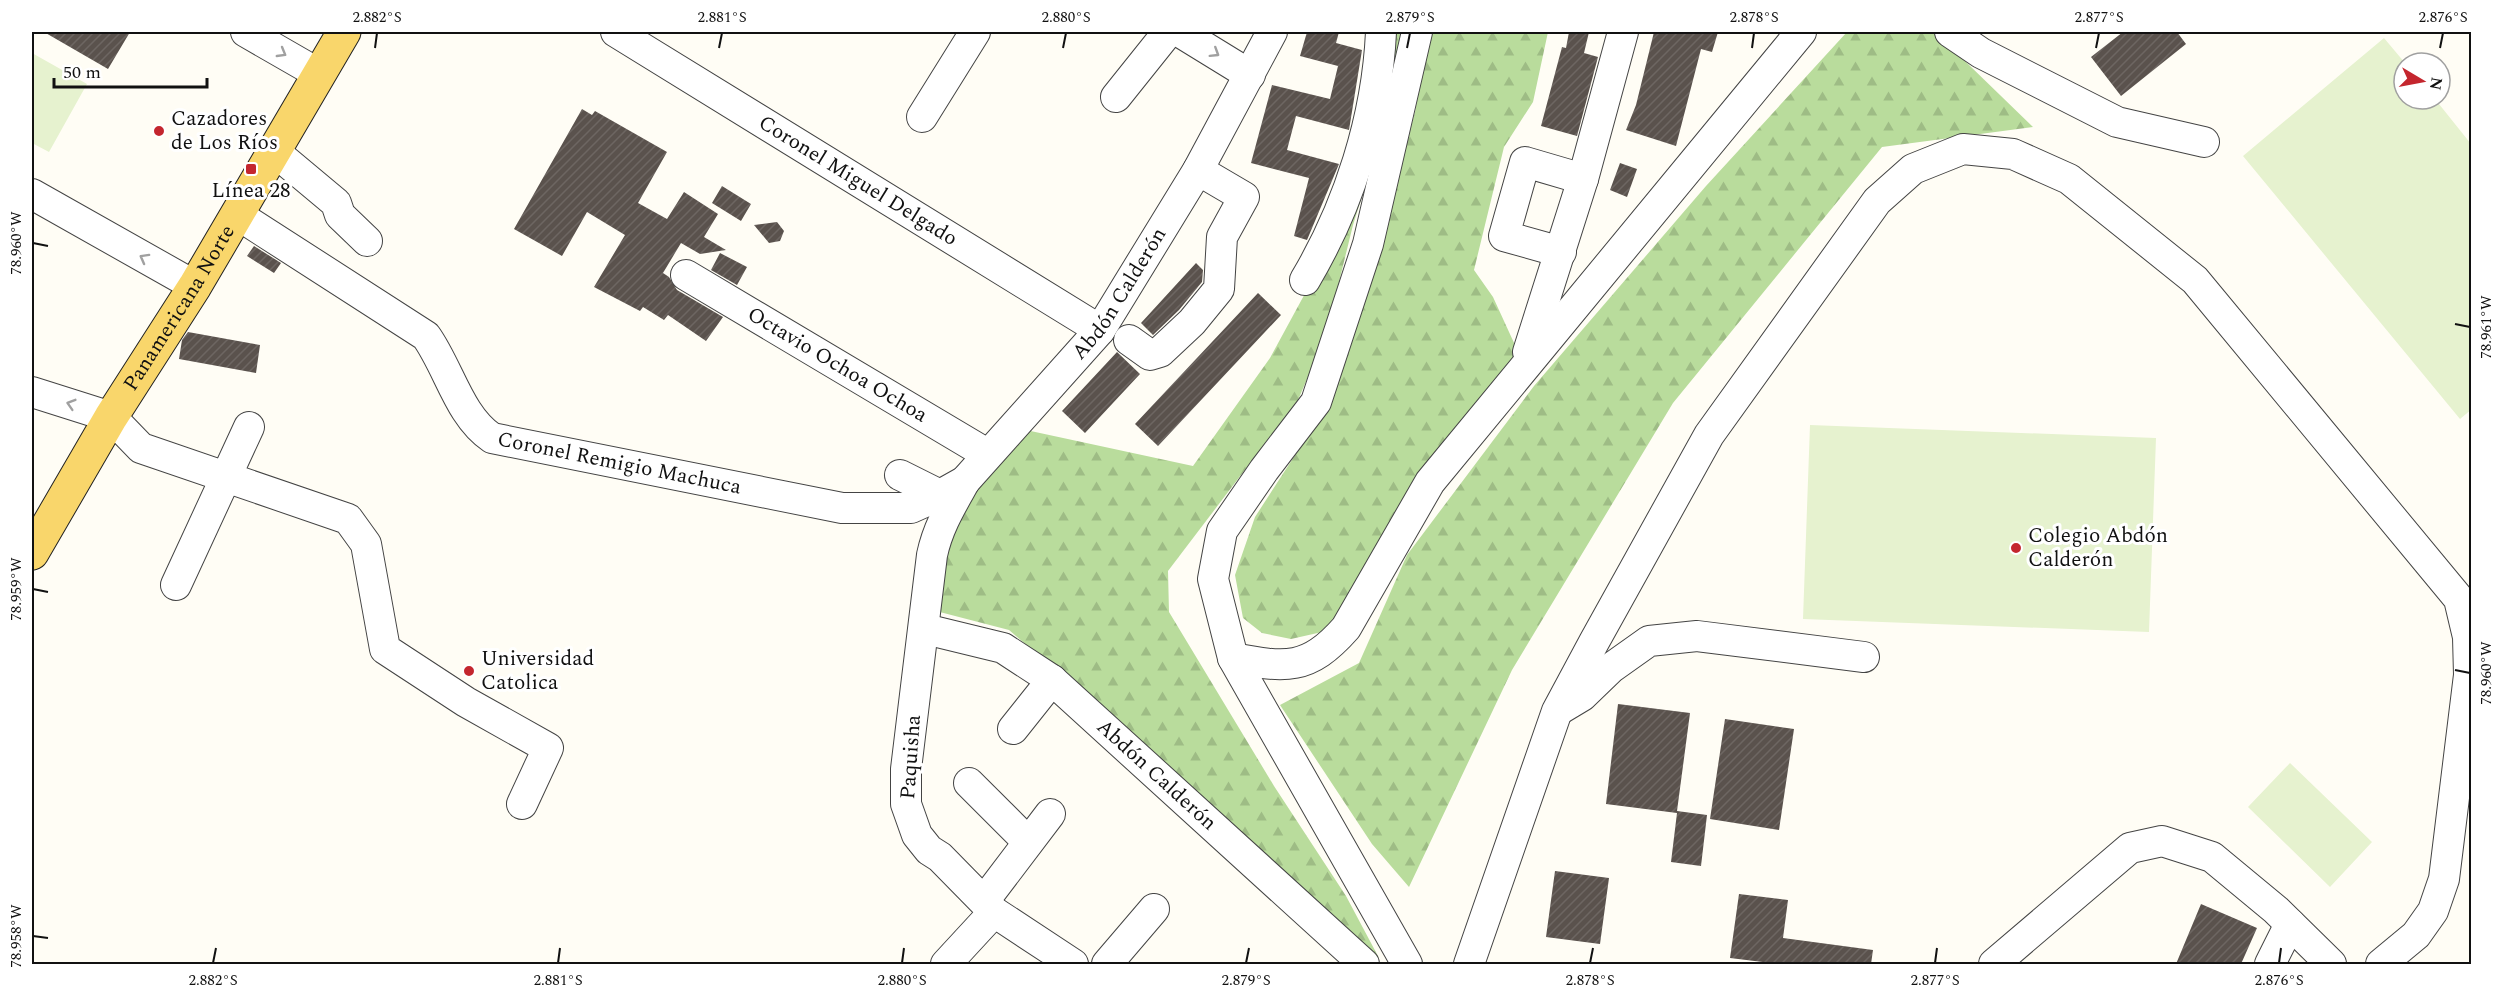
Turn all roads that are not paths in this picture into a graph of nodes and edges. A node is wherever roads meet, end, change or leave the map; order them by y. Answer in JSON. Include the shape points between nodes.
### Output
{"nodes":[{"id":1,"x":246,"y":32,"type":"edge"},
{"id":2,"x":344,"y":32,"type":"edge"},
{"id":3,"x":616,"y":32,"type":"edge"},
{"id":4,"x":975,"y":32,"type":"edge"},
{"id":5,"x":1168,"y":32,"type":"edge"},
{"id":6,"x":1179,"y":32,"type":"edge"},
{"id":7,"x":1272,"y":32,"type":"edge"},
{"id":8,"x":1381,"y":32,"type":"edge"},
{"id":9,"x":1417,"y":32,"type":"edge"},
{"id":10,"x":1623,"y":32,"type":"edge"},
{"id":11,"x":1801,"y":32,"type":"edge"},
{"id":12,"x":1950,"y":32,"type":"edge"},
{"id":13,"x":319,"y":74,"type":"junction"},
{"id":14,"x":1250,"y":75,"type":"junction"},
{"id":15,"x":1116,"y":97,"type":"dead end"},
{"id":16,"x":922,"y":117,"type":"dead end"},
{"id":17,"x":2204,"y":142,"type":"dead end"},
{"id":18,"x":274,"y":152,"type":"junction"},
{"id":19,"x":1198,"y":170,"type":"junction"},
{"id":20,"x":1583,"y":179,"type":"junction"},
{"id":21,"x":32,"y":194,"type":"edge"},
{"id":22,"x":238,"y":215,"type":"junction"},
{"id":23,"x":367,"y":241,"type":"dead end"},
{"id":24,"x":1561,"y":252,"type":"junction"},
{"id":25,"x":686,"y":276,"type":"dead end"},
{"id":26,"x":1305,"y":280,"type":"dead end"},
{"id":27,"x":195,"y":286,"type":"junction"},
{"id":28,"x":1100,"y":330,"type":"junction"},
{"id":29,"x":1129,"y":340,"type":"dead end"},
{"id":30,"x":1521,"y":372,"type":"junction"},
{"id":31,"x":32,"y":392,"type":"edge"},
{"id":32,"x":111,"y":417,"type":"junction"},
{"id":33,"x":249,"y":427,"type":"dead end"},
{"id":34,"x":987,"y":454,"type":"junction"},
{"id":35,"x":900,"y":475,"type":"dead end"},
{"id":36,"x":225,"y":478,"type":"junction"},
{"id":37,"x":952,"y":488,"type":"junction"},
{"id":38,"x":911,"y":508,"type":"joint"},
{"id":39,"x":32,"y":553,"type":"edge"},
{"id":40,"x":176,"y":585,"type":"dead end"},
{"id":41,"x":925,"y":629,"type":"junction"},
{"id":42,"x":1864,"y":657,"type":"dead end"},
{"id":43,"x":1233,"y":658,"type":"junction"},
{"id":44,"x":1052,"y":680,"type":"junction"},
{"id":45,"x":1557,"y":711,"type":"junction"},
{"id":46,"x":1013,"y":729,"type":"dead end"},
{"id":47,"x":969,"y":783,"type":"dead end"},
{"id":48,"x":522,"y":804,"type":"dead end"},
{"id":49,"x":1050,"y":814,"type":"dead end"},
{"id":50,"x":1028,"y":842,"type":"junction"},
{"id":51,"x":989,"y":906,"type":"junction"},
{"id":52,"x":1154,"y":909,"type":"dead end"},
{"id":53,"x":2290,"y":924,"type":"junction"},
{"id":54,"x":946,"y":964,"type":"edge"},
{"id":55,"x":1073,"y":964,"type":"edge"},
{"id":56,"x":1107,"y":964,"type":"edge"},
{"id":57,"x":1364,"y":964,"type":"edge"},
{"id":58,"x":1407,"y":964,"type":"edge"},
{"id":59,"x":1469,"y":964,"type":"edge"},
{"id":60,"x":1994,"y":964,"type":"edge"},
{"id":61,"x":2270,"y":964,"type":"edge"},
{"id":62,"x":2331,"y":964,"type":"edge"},
{"id":63,"x":2381,"y":964,"type":"edge"}],
"edges":[{"from":1,"to":13,"type":"street","one_way":true},
{"from":2,"to":13,"type":"main road","name":"Panamericana Norte"},
{"from":3,"to":28,"type":"street","name":"Coronel Miguel Delgado"},
{"from":4,"to":16,"type":"street"},
{"from":5,"to":15,"type":"street"},
{"from":6,"to":14,"type":"street","one_way":true},
{"from":7,"to":14,"type":"street","name":"Abdón Calderón"},
{"from":8,"to":26,"type":"street","via":[[1375,87],[1352,177],[1326,244]]},
{"from":9,"to":43,"type":"street","via":[[1368,244],[1316,402],[1222,531],[1213,579]]},
{"from":10,"to":20,"type":"street"},
{"from":11,"to":30,"type":"street"},
{"from":12,"to":17,"type":"street","via":[[1981,53],[2117,122]]},
{"from":13,"to":18,"type":"main road","name":"Panamericana Norte"},
{"from":14,"to":19,"type":"street","name":"Abdón Calderón"},
{"from":18,"to":22,"type":"main road","name":"Panamericana Norte"},
{"from":18,"to":23,"type":"street","via":[[336,203],[340,216]]},
{"from":19,"to":28,"type":"street","name":"Abdón Calderón"},
{"from":19,"to":29,"type":"street","via":[[1244,197],[1222,237],[1219,289],[1160,352],[1150,355]]},
{"from":20,"to":24,"type":"street"},
{"from":20,"to":24,"type":"street","via":[[1525,162],[1504,236]]},
{"from":27,"to":21,"type":"street","one_way":true},
{"from":22,"to":27,"type":"main road","name":"Panamericana Norte"},
{"from":22,"to":38,"type":"street","name":"Coronel Remigio Machuca","via":[[426,336],[472,421],[492,438],[842,508]]},
{"from":24,"to":30,"type":"street"},
{"from":25,"to":34,"type":"street","name":"Octavio Ochoa Ochoa"},
{"from":27,"to":32,"type":"main road","name":"Panamericana Norte"},
{"from":28,"to":34,"type":"street","name":"Abdón Calderón"},
{"from":30,"to":43,"type":"street","via":[[1430,482],[1346,628],[1329,647],[1297,663],[1270,665]]},
{"from":32,"to":31,"type":"street","one_way":true},
{"from":32,"to":36,"type":"street","via":[[141,448]]},
{"from":32,"to":39,"type":"main road","name":"Panamericana Norte"},
{"from":33,"to":36,"type":"street"},
{"from":34,"to":37,"type":"street","name":"Abdón Calderón"},
{"from":35,"to":37,"type":"street"},
{"from":36,"to":40,"type":"street"},
{"from":36,"to":48,"type":"street","via":[[348,519],[366,544],[385,649],[466,702],[548,748]]},
{"from":37,"to":38,"type":"street","name":"Abdón Calderón"},
{"from":37,"to":41,"type":"street","name":"Paquisha","via":[[936,536]]},
{"from":41,"to":44,"type":"street","name":"Abdón Calderón","via":[[1003,648]]},
{"from":41,"to":51,"type":"street","name":"Paquisha","via":[[906,769],[906,804],[916,835]]},
{"from":42,"to":45,"type":"street","via":[[1697,636],[1649,641],[1611,668],[1582,696]]},
{"from":43,"to":58,"type":"street"},
{"from":44,"to":46,"type":"street"},
{"from":44,"to":57,"type":"street","name":"Abdón Calderón"},
{"from":45,"to":59,"type":"street"},
{"from":45,"to":63,"type":"street","via":[[1709,435],[1878,201],[1913,169],[1963,149],[2013,154],[2069,179],[2195,280],[2459,599],[2468,637],[2469,675],[2444,879],[2433,911],[2416,935]]},
{"from":47,"to":50,"type":"street"},
{"from":49,"to":50,"type":"street"},
{"from":50,"to":51,"type":"street"},
{"from":51,"to":54,"type":"street"},
{"from":51,"to":55,"type":"street","name":"Paquisha"},
{"from":52,"to":56,"type":"street"},
{"from":53,"to":60,"type":"street","via":[[2212,857],[2162,841],[2130,848]]},
{"from":53,"to":61,"type":"street"},
{"from":53,"to":62,"type":"street"}]}
